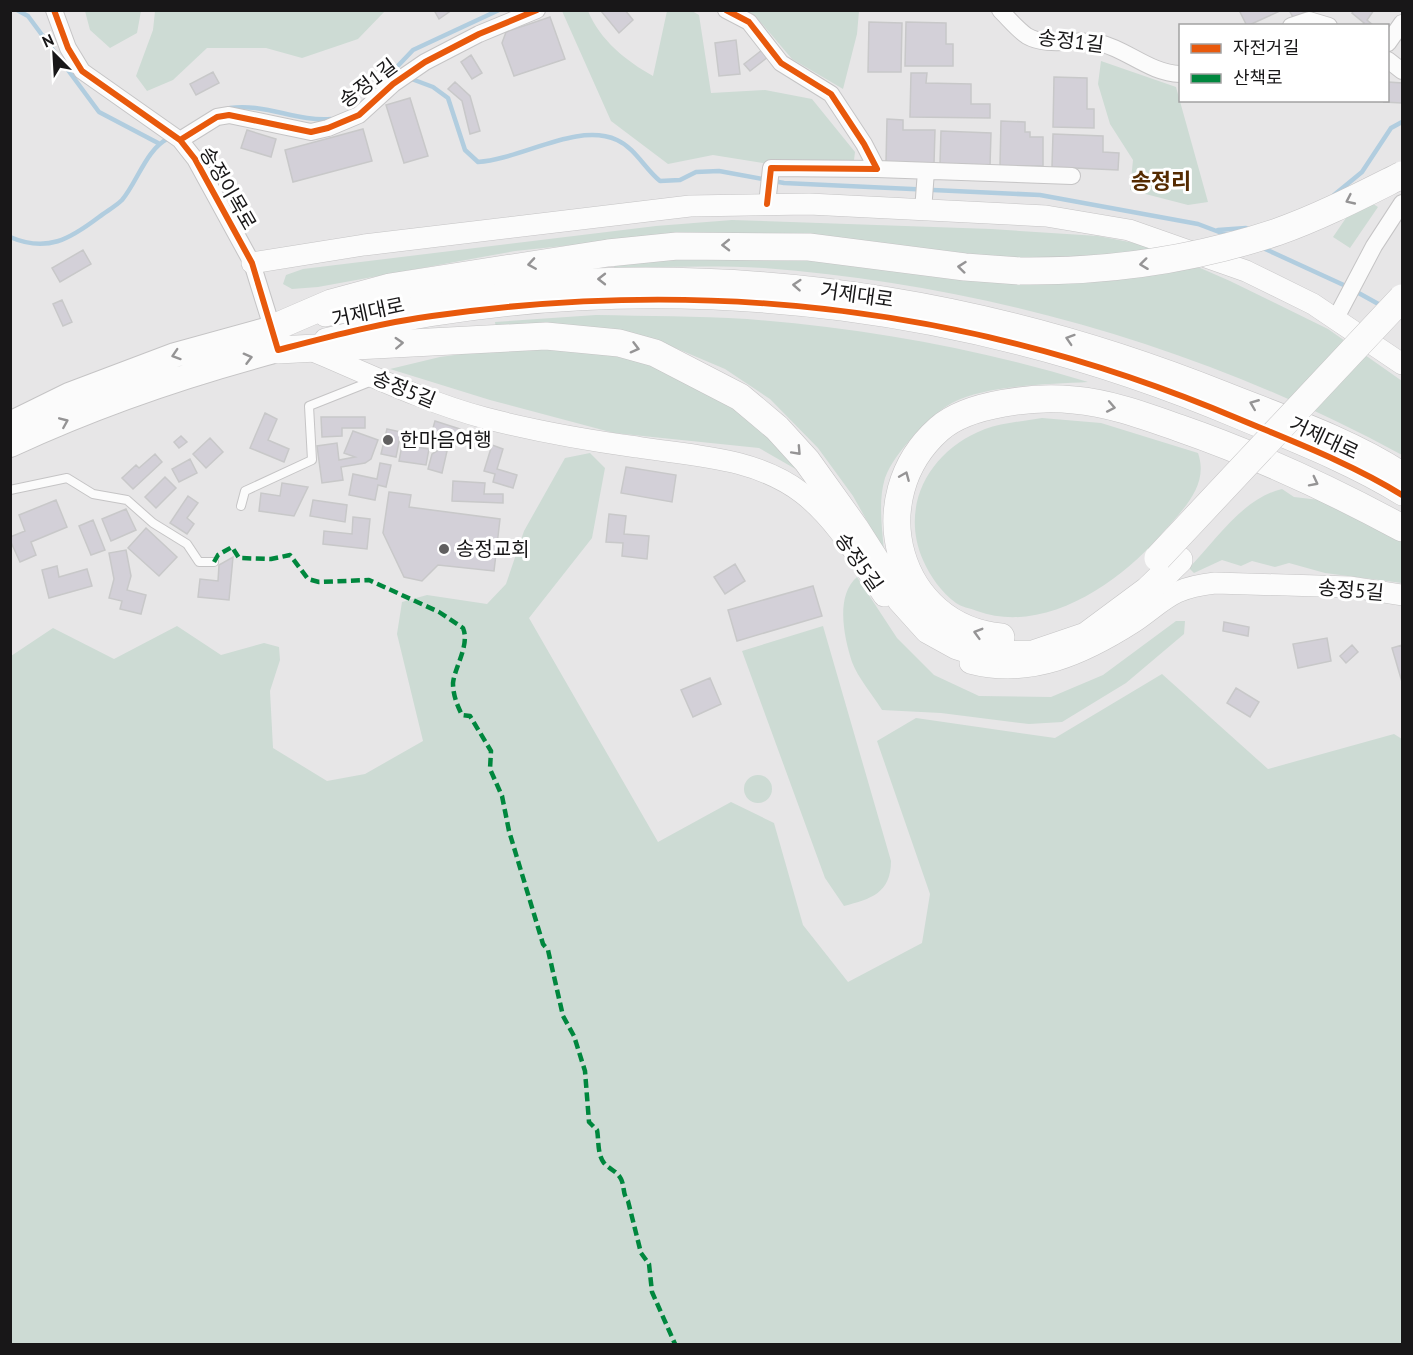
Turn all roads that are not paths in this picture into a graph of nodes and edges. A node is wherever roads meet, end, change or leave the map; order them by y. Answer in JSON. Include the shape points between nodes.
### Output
{"nodes":[{"id":1,"x":54,"y":10,"type":"edge"},
{"id":2,"x":537,"y":10,"type":"edge"},
{"id":3,"x":726,"y":10,"type":"edge"},
{"id":4,"x":1000,"y":10,"type":"edge"},
{"id":5,"x":1402,"y":23,"type":"edge"},
{"id":6,"x":1297,"y":24,"type":"edge"},
{"id":7,"x":1322,"y":24,"type":"edge"},
{"id":8,"x":1389,"y":42,"type":"edge"},
{"id":9,"x":1389,"y":61,"type":"edge"},
{"id":10,"x":1402,"y":71,"type":"edge"},
{"id":11,"x":1179,"y":74,"type":"edge"},
{"id":12,"x":180,"y":140,"type":"junction"},
{"id":13,"x":877,"y":169,"type":"junction"},
{"id":14,"x":926,"y":171,"type":"junction"},
{"id":15,"x":1402,"y":175,"type":"edge"},
{"id":16,"x":1071,"y":176,"type":"dead end"},
{"id":17,"x":1402,"y":203,"type":"edge"},
{"id":18,"x":767,"y":204,"type":"junction"},
{"id":19,"x":923,"y":210,"type":"junction"},
{"id":20,"x":252,"y":263,"type":"junction"},
{"id":21,"x":1402,"y":298,"type":"edge"},
{"id":22,"x":1339,"y":311,"type":"junction"},
{"id":23,"x":1402,"y":322,"type":"edge"},
{"id":24,"x":275,"y":339,"type":"junction"},
{"id":25,"x":307,"y":348,"type":"junction"},
{"id":26,"x":1402,"y":364,"type":"edge"},
{"id":27,"x":378,"y":378,"type":"junction"},
{"id":28,"x":12,"y":442,"type":"edge"},
{"id":29,"x":1402,"y":472,"type":"edge"},
{"id":30,"x":10,"y":490,"type":"edge"},
{"id":31,"x":1402,"y":495,"type":"edge"},
{"id":32,"x":241,"y":506,"type":"dead end"},
{"id":33,"x":1402,"y":528,"type":"edge"},
{"id":34,"x":1168,"y":559,"type":"junction"},
{"id":35,"x":214,"y":562,"type":"dead end"},
{"id":36,"x":1402,"y":595,"type":"edge"}],
"edges":[{"from":1,"to":12,"type":"street","name":"송정이목로","via":[[68,48],[82,71]]},
{"from":2,"to":12,"type":"street","name":"송정1길","via":[[479,34],[412,71],[358,115],[328,128],[311,132],[229,115],[217,117]]},
{"from":3,"to":13,"type":"street","via":[[749,22],[781,63],[831,94]]},
{"from":4,"to":11,"type":"street","name":"송정1길","via":[[1028,36],[1045,42],[1097,42],[1140,63]]},
{"from":5,"to":8,"type":"street"},
{"from":6,"to":7,"type":"street","via":[[1309,20]]},
{"from":9,"to":10,"type":"street"},
{"from":12,"to":20,"type":"street","name":"송정이목로","via":[[208,180]]},
{"from":13,"to":14,"type":"street"},
{"from":13,"to":18,"type":"street","via":[[771,168]]},
{"from":14,"to":16,"type":"street"},
{"from":14,"to":19,"type":"street"},
{"from":15,"to":24,"type":"highway","one_way":true,"bridge":true,"via":[[1279,231],[1154,263],[1020,270],[809,247],[677,246],[390,287],[331,303]]},
{"from":17,"to":22,"type":"street"},
{"from":18,"to":19,"type":"street"},
{"from":18,"to":20,"type":"street","via":[[642,210]]},
{"from":19,"to":22,"type":"street","via":[[1046,216],[1129,230],[1246,271]]},
{"from":20,"to":24,"type":"street","name":"송정이목로"},
{"from":21,"to":34,"type":"highway","bridge":true},
{"from":22,"to":26,"type":"street"},
{"from":23,"to":34,"type":"highway"},
{"from":24,"to":25,"type":"highway"},
{"from":24,"to":28,"type":"main road","name":"거제대로","via":[[175,355],[69,395]]},
{"from":29,"to":24,"type":"street","name":"거제대로","one_way":true,"via":[[1325,433],[1183,376],[1051,333],[887,296],[736,280],[590,279],[424,297]]},
{"from":24,"to":31,"type":"street","name":"거제대로","via":[[429,316],[591,300],[804,304],[948,327],[1047,350],[1107,369],[1179,393],[1323,454]]},
{"from":25,"to":27,"type":"street","name":"송정5길"},
{"from":25,"to":34,"type":"highway","one_way":true,"via":[[546,336],[619,344],[655,353],[740,397],[777,428],[807,461],[901,600],[928,630],[957,646],[985,654],[1034,654],[1086,636],[1148,591]]},
{"from":27,"to":32,"type":"lane","via":[[309,406],[312,460],[245,491]]},
{"from":27,"to":36,"type":"street","name":"송정5길","via":[[446,407],[485,418],[578,438],[720,459],[772,476],[802,493],[822,512],[905,625],[930,645],[960,661],[989,668],[1023,668],[1055,662],[1086,650],[1178,590],[1194,585],[1351,587]]},
{"from":30,"to":35,"type":"lane","via":[[67,478],[93,494],[127,500],[153,523],[187,544],[200,562]]},
{"from":34,"to":33,"type":"highway","one_way":true,"via":[[1087,616],[1048,633],[990,636],[944,617],[913,581],[896,538],[899,492],[921,448],[954,420],[1035,399],[1074,400],[1126,410],[1299,474]]}]}
